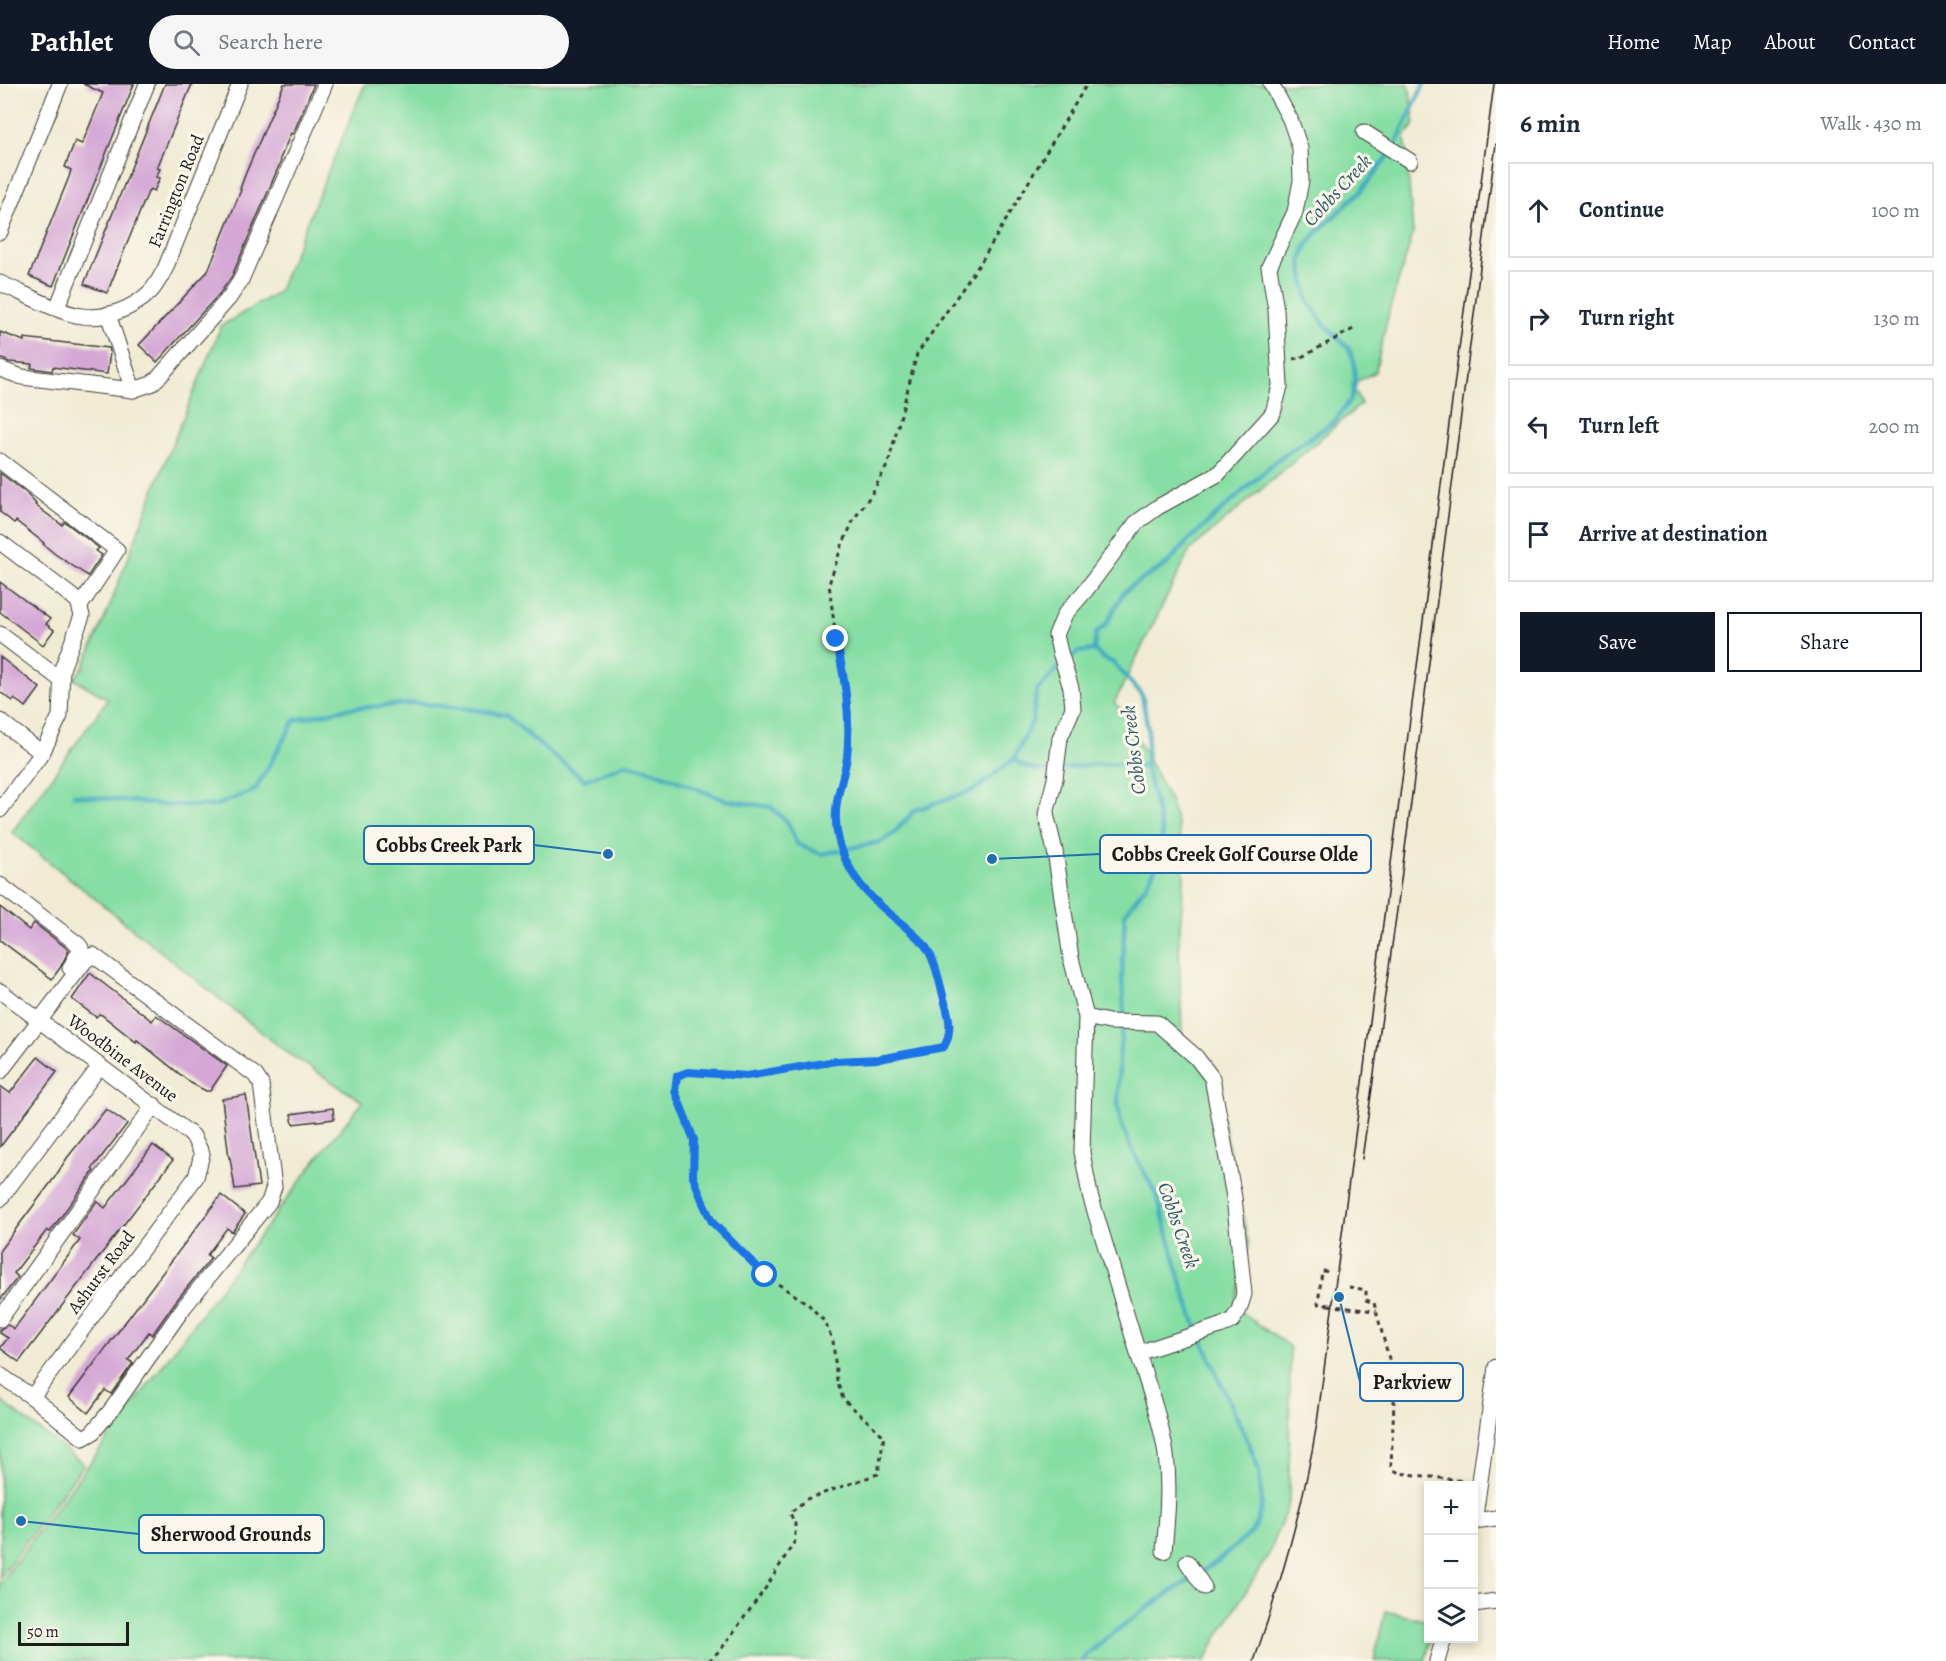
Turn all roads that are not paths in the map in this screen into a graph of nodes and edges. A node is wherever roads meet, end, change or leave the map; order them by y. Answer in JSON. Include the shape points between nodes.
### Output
{"nodes":[{"id":1,"x":60,"y":84,"type":"edge"},
{"id":2,"x":147,"y":84,"type":"edge"},
{"id":3,"x":240,"y":84,"type":"edge"},
{"id":4,"x":324,"y":84,"type":"edge"},
{"id":5,"x":1271,"y":84,"type":"edge"},
{"id":6,"x":1364,"y":132,"type":"dead end"},
{"id":7,"x":1410,"y":161,"type":"dead end"},
{"id":8,"x":0,"y":232,"type":"edge"},
{"id":9,"x":0,"y":283,"type":"edge"},
{"id":10,"x":57,"y":308,"type":"junction"},
{"id":11,"x":108,"y":314,"type":"junction"},
{"id":12,"x":0,"y":369,"type":"edge"},
{"id":13,"x":133,"y":390,"type":"junction"},
{"id":14,"x":0,"y":461,"type":"edge"},
{"id":15,"x":0,"y":542,"type":"edge"},
{"id":16,"x":80,"y":606,"type":"junction"},
{"id":17,"x":0,"y":634,"type":"edge"},
{"id":18,"x":61,"y":680,"type":"junction"},
{"id":19,"x":0,"y":721,"type":"edge"},
{"id":20,"x":42,"y":753,"type":"junction"},
{"id":21,"x":0,"y":810,"type":"edge"},
{"id":22,"x":0,"y":885,"type":"edge"},
{"id":23,"x":0,"y":991,"type":"edge"},
{"id":24,"x":1086,"y":1017,"type":"junction"},
{"id":25,"x":37,"y":1018,"type":"junction"},
{"id":26,"x":100,"y":1066,"type":"junction"},
{"id":27,"x":0,"y":1071,"type":"edge"},
{"id":28,"x":154,"y":1105,"type":"junction"},
{"id":29,"x":198,"y":1169,"type":"joint"},
{"id":30,"x":0,"y":1199,"type":"edge"},
{"id":31,"x":0,"y":1319,"type":"edge"},
{"id":32,"x":1138,"y":1353,"type":"junction"},
{"id":33,"x":1496,"y":1367,"type":"edge"},
{"id":34,"x":0,"y":1375,"type":"edge"},
{"id":35,"x":32,"y":1397,"type":"junction"},
{"id":36,"x":1491,"y":1434,"type":"edge"},
{"id":37,"x":1478,"y":1496,"type":"edge"},
{"id":38,"x":1496,"y":1518,"type":"edge"},
{"id":39,"x":1478,"y":1521,"type":"edge"},
{"id":40,"x":1164,"y":1551,"type":"dead end"},
{"id":41,"x":1187,"y":1562,"type":"dead end"},
{"id":42,"x":1204,"y":1587,"type":"dead end"},
{"id":43,"x":1496,"y":1601,"type":"edge"},
{"id":44,"x":1478,"y":1603,"type":"edge"},
{"id":45,"x":1442,"y":1643,"type":"edge"},
{"id":46,"x":1437,"y":1661,"type":"edge"}],
"edges":[{"from":1,"to":8,"type":"street"},
{"from":2,"to":10,"type":"street"},
{"from":3,"to":11,"type":"street","name":"Farrington Road","via":[[152,291],[136,304]]},
{"from":4,"to":13,"type":"street","via":[[241,280],[160,376]]},
{"from":5,"to":24,"type":"street","via":[[1300,148],[1301,181],[1295,212],[1269,267],[1276,310],[1280,386],[1273,413],[1218,474],[1136,523],[1065,614],[1056,635],[1073,708],[1060,738],[1046,814],[1071,958]]},
{"from":6,"to":7,"type":"street"},
{"from":9,"to":10,"type":"street"},
{"from":10,"to":11,"type":"street","via":[[83,317]]},
{"from":11,"to":13,"type":"street"},
{"from":12,"to":13,"type":"street","via":[[22,377]]},
{"from":14,"to":16,"type":"street","via":[[117,550]]},
{"from":15,"to":16,"type":"street"},
{"from":16,"to":18,"type":"street","via":[[82,616]]},
{"from":17,"to":18,"type":"street"},
{"from":18,"to":20,"type":"street","via":[[60,716]]},
{"from":19,"to":20,"type":"street"},
{"from":20,"to":21,"type":"street"},
{"from":22,"to":25,"type":"street","via":[[81,948]]},
{"from":23,"to":25,"type":"street","name":"Woodbine Avenue"},
{"from":24,"to":32,"type":"street","via":[[1082,1152],[1090,1195]]},
{"from":24,"to":32,"type":"street","via":[[1109,1022],[1157,1023],[1196,1057],[1212,1078],[1234,1197],[1244,1294],[1239,1310],[1232,1321]]},
{"from":25,"to":26,"type":"street","name":"Woodbine Avenue"},
{"from":25,"to":27,"type":"street"},
{"from":25,"to":35,"type":"street","via":[[93,955],[255,1075],[261,1084],[274,1187],[269,1202],[184,1307],[92,1433],[82,1438]]},
{"from":26,"to":28,"type":"street","name":"Woodbine Avenue"},
{"from":26,"to":30,"type":"street"},
{"from":28,"to":29,"type":"street","name":"Woodbine Avenue","via":[[193,1136],[202,1154]]},
{"from":28,"to":31,"type":"street"},
{"from":29,"to":35,"type":"street","name":"Ashurst Road","via":[[196,1177]]},
{"from":32,"to":40,"type":"street","via":[[1166,1454]]},
{"from":33,"to":36,"type":"street"},
{"from":34,"to":35,"type":"street"},
{"from":36,"to":37,"type":"street"},
{"from":38,"to":39,"type":"street"},
{"from":41,"to":42,"type":"street"},
{"from":43,"to":44,"type":"street"},
{"from":45,"to":46,"type":"street"}]}
